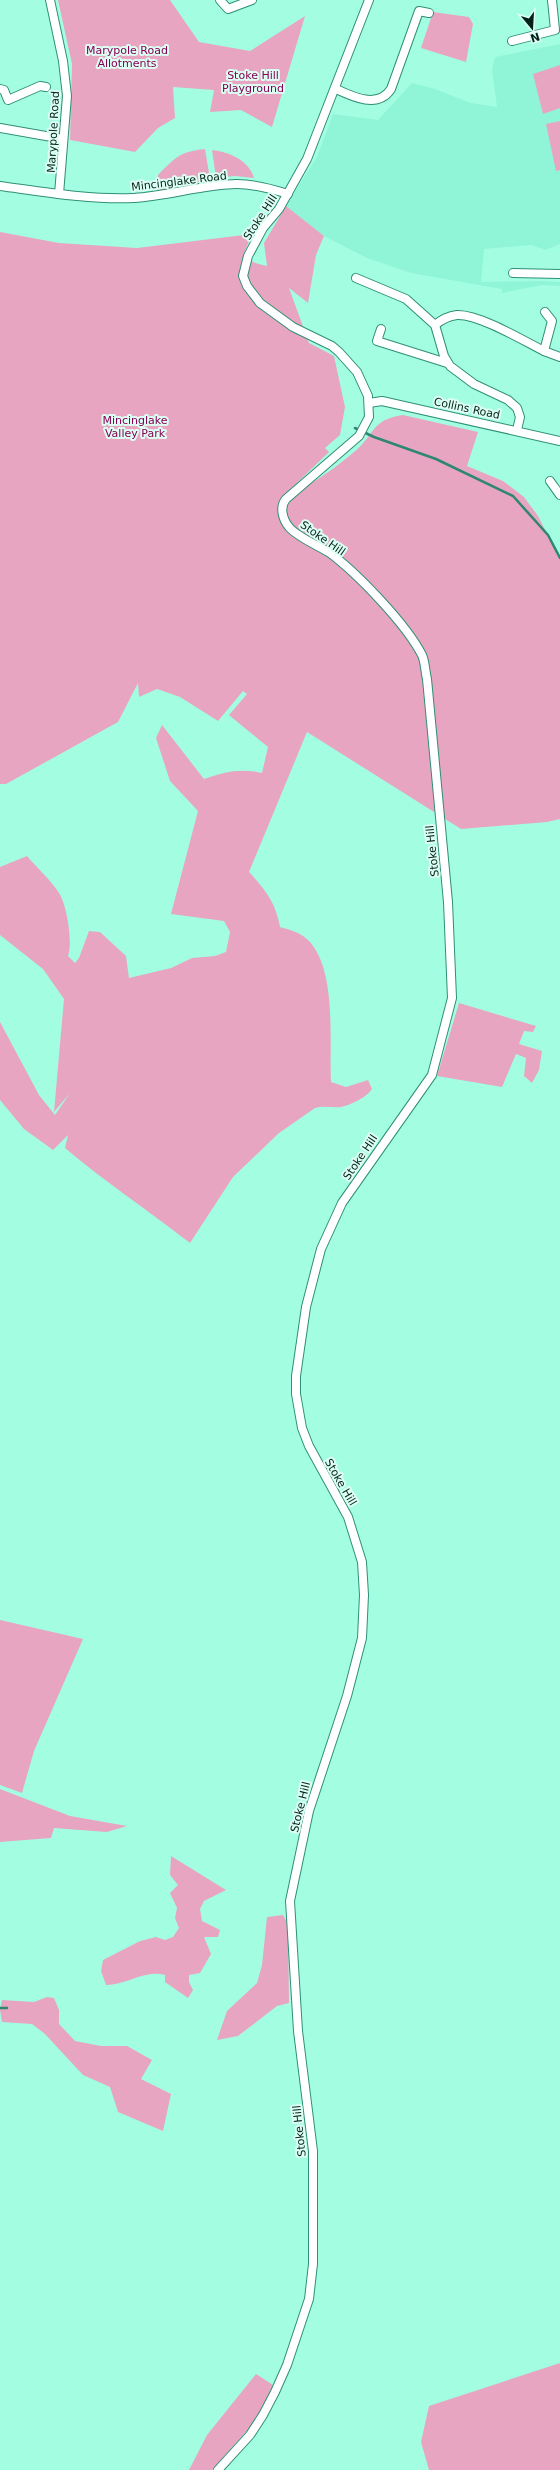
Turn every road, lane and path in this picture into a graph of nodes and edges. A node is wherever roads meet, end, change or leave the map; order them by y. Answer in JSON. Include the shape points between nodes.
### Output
{"nodes":[{"id":1,"x":50,"y":0,"type":"edge"},
{"id":2,"x":220,"y":0,"type":"edge"},
{"id":3,"x":369,"y":0,"type":"edge"},
{"id":4,"x":552,"y":0,"type":"edge"},
{"id":5,"x":249,"y":1,"type":"edge"},
{"id":6,"x":429,"y":13,"type":"dead end"},
{"id":7,"x":512,"y":41,"type":"dead end"},
{"id":8,"x":46,"y":87,"type":"dead end"},
{"id":9,"x":0,"y":89,"type":"edge"},
{"id":10,"x":336,"y":89,"type":"junction"},
{"id":11,"x":0,"y":128,"type":"edge"},
{"id":12,"x":63,"y":139,"type":"junction"},
{"id":13,"x":0,"y":186,"type":"edge"},
{"id":14,"x":59,"y":194,"type":"junction"},
{"id":15,"x":288,"y":194,"type":"junction"},
{"id":16,"x":513,"y":273,"type":"dead end"},
{"id":17,"x":560,"y":274,"type":"edge"},
{"id":18,"x":356,"y":278,"type":"dead end"},
{"id":19,"x":545,"y":312,"type":"dead end"},
{"id":20,"x":552,"y":321,"type":"junction"},
{"id":21,"x":560,"y":324,"type":"edge"},
{"id":22,"x":435,"y":325,"type":"junction"},
{"id":23,"x":381,"y":329,"type":"dead end"},
{"id":24,"x":544,"y":351,"type":"junction"},
{"id":25,"x":560,"y":357,"type":"edge"},
{"id":26,"x":447,"y":363,"type":"junction"},
{"id":27,"x":370,"y":403,"type":"junction"},
{"id":28,"x":517,"y":430,"type":"junction"},
{"id":29,"x":560,"y":441,"type":"edge"},
{"id":30,"x":550,"y":481,"type":"dead end"},
{"id":31,"x":560,"y":494,"type":"edge"},
{"id":32,"x":218,"y":2470,"type":"edge"}],
"edges":[{"from":1,"to":12,"type":"street","name":"Marypole Road","via":[[66,82]]},
{"from":2,"to":5,"type":"street","via":[[228,9]]},
{"from":3,"to":10,"type":"street","name":"Stoke Hill"},
{"from":4,"to":7,"type":"street","via":[[555,30]]},
{"from":6,"to":10,"type":"street","via":[[419,10],[391,89],[382,99],[371,101]]},
{"from":8,"to":9,"type":"street","name":"Marypole Road","via":[[40,86],[8,100],[4,90]]},
{"from":10,"to":15,"type":"street","name":"Stoke Hill","via":[[307,158]]},
{"from":11,"to":12,"type":"street"},
{"from":12,"to":14,"type":"street","name":"Marypole Road"},
{"from":13,"to":14,"type":"street","name":"Mincinglake Road"},
{"from":14,"to":15,"type":"street","name":"Mincinglake Road","via":[[135,198],[237,184]]},
{"from":15,"to":27,"type":"street","name":"Stoke Hill","via":[[263,228],[248,256],[243,276],[260,303],[293,327],[339,352],[365,385]]},
{"from":16,"to":17,"type":"street"},
{"from":18,"to":22,"type":"street","via":[[406,300]]},
{"from":19,"to":20,"type":"street"},
{"from":20,"to":21,"type":"street"},
{"from":20,"to":24,"type":"street"},
{"from":22,"to":24,"type":"street","via":[[449,317],[463,315],[501,329]]},
{"from":22,"to":26,"type":"street"},
{"from":23,"to":26,"type":"street","via":[[377,341]]},
{"from":24,"to":25,"type":"street"},
{"from":26,"to":28,"type":"street","via":[[474,384],[508,400],[517,408],[520,417]]},
{"from":27,"to":28,"type":"street","name":"Collins Road","via":[[382,401]]},
{"from":27,"to":32,"type":"street","name":"Stoke Hill","via":[[369,417],[359,436],[286,499],[282,511],[289,528],[331,554],[379,600],[412,638],[422,656],[427,678],[448,902],[452,998],[432,1075],[342,1203],[321,1249],[306,1307],[298,1355],[296,1394],[302,1428],[308,1446],[344,1507],[355,1535],[362,1562],[364,1618],[362,1638],[347,1696],[309,1811],[290,1901],[298,2031],[313,2151],[315,2236],[309,2300],[287,2365],[263,2415],[250,2435]]},
{"from":28,"to":29,"type":"street","name":"Collins Road"},
{"from":30,"to":31,"type":"street"}]}
